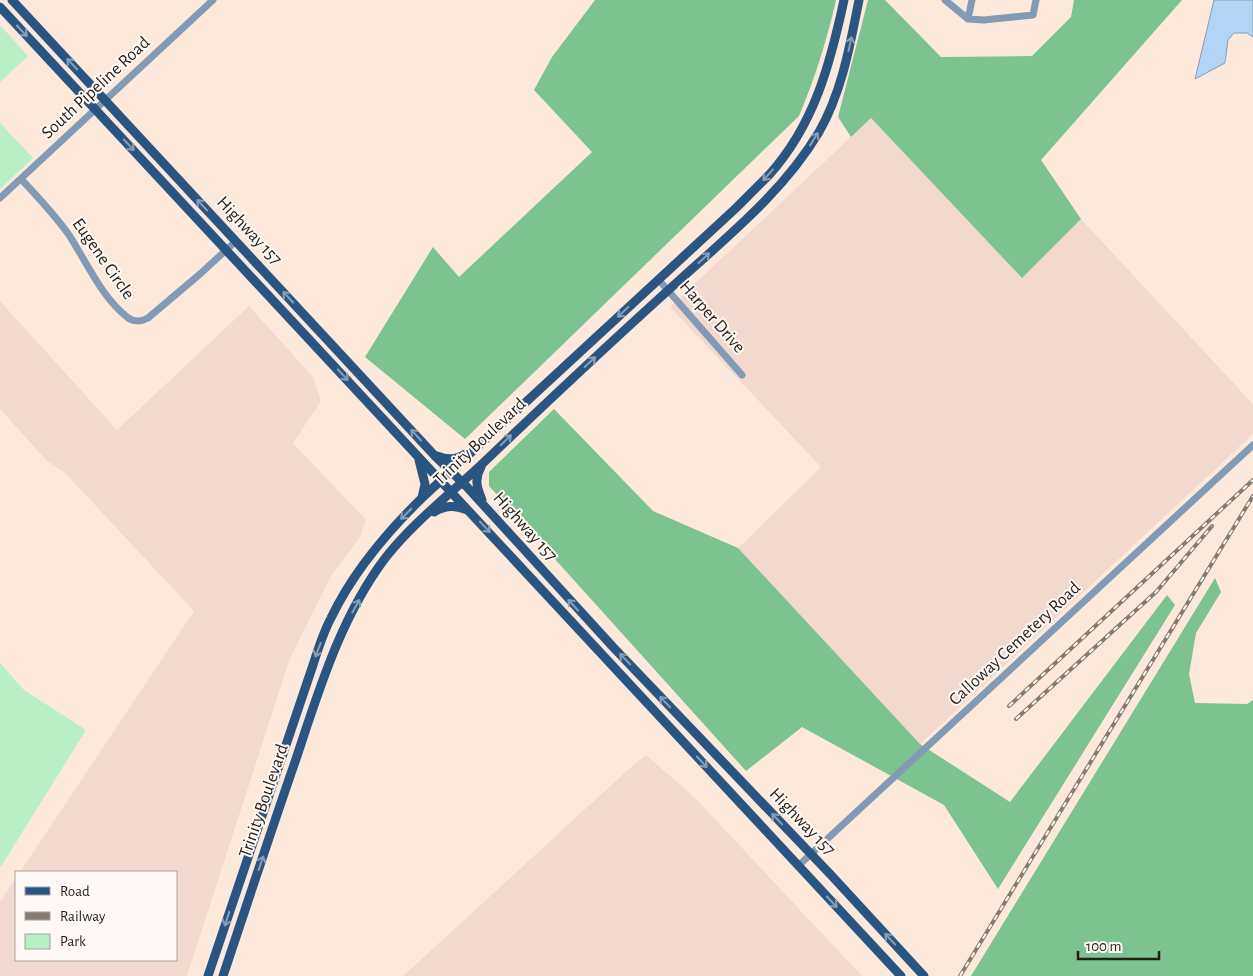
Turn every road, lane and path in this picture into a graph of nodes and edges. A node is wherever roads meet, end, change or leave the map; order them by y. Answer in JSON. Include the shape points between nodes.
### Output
{"nodes":[{"id":1,"x":12,"y":0,"type":"edge"},
{"id":2,"x":212,"y":0,"type":"edge"},
{"id":3,"x":844,"y":0,"type":"edge"},
{"id":4,"x":859,"y":0,"type":"edge"},
{"id":5,"x":945,"y":0,"type":"edge"},
{"id":6,"x":972,"y":0,"type":"edge"},
{"id":7,"x":1036,"y":0,"type":"edge"},
{"id":8,"x":0,"y":7,"type":"edge"},
{"id":9,"x":968,"y":18,"type":"junction"},
{"id":10,"x":105,"y":100,"type":"junction"},
{"id":11,"x":96,"y":109,"type":"junction"},
{"id":12,"x":21,"y":179,"type":"junction"},
{"id":13,"x":0,"y":198,"type":"edge"},
{"id":14,"x":236,"y":240,"type":"junction"},
{"id":15,"x":226,"y":250,"type":"junction"},
{"id":16,"x":658,"y":279,"type":"junction"},
{"id":17,"x":668,"y":290,"type":"junction"},
{"id":18,"x":742,"y":375,"type":"dead end"},
{"id":19,"x":545,"y":384,"type":"junction"},
{"id":20,"x":554,"y":395,"type":"junction"},
{"id":21,"x":1253,"y":445,"type":"edge"},
{"id":22,"x":475,"y":450,"type":"junction"},
{"id":23,"x":435,"y":456,"type":"junction"},
{"id":24,"x":418,"y":457,"type":"junction"},
{"id":25,"x":483,"y":463,"type":"junction"},
{"id":26,"x":452,"y":471,"type":"junction"},
{"id":27,"x":441,"y":481,"type":"junction"},
{"id":28,"x":462,"y":482,"type":"junction"},
{"id":29,"x":452,"y":492,"type":"junction"},
{"id":30,"x":422,"y":498,"type":"junction"},
{"id":31,"x":485,"y":507,"type":"junction"},
{"id":32,"x":469,"y":510,"type":"junction"},
{"id":33,"x":421,"y":520,"type":"junction"},
{"id":34,"x":607,"y":640,"type":"junction"},
{"id":35,"x":597,"y":650,"type":"junction"},
{"id":36,"x":296,"y":713,"type":"junction"},
{"id":37,"x":310,"y":718,"type":"junction"},
{"id":38,"x":811,"y":854,"type":"junction"},
{"id":39,"x":798,"y":866,"type":"junction"},
{"id":40,"x":235,"y":896,"type":"junction"},
{"id":41,"x":248,"y":900,"type":"junction"},
{"id":42,"x":924,"y":975,"type":"edge"},
{"id":43,"x":208,"y":976,"type":"edge"},
{"id":44,"x":223,"y":976,"type":"edge"},
{"id":45,"x":901,"y":976,"type":"edge"}],
"edges":[{"from":10,"to":1,"type":"main road","name":"Highway 157","one_way":true},
{"from":2,"to":10,"type":"street","name":"South Pipeline Road"},
{"from":3,"to":16,"type":"main road","name":"Trinity Boulevard","one_way":true,"via":[[824,81],[796,138],[769,174],[736,208]]},
{"from":17,"to":4,"type":"main road","name":"Trinity Boulevard","one_way":true,"via":[[763,204],[786,179],[820,130],[848,55]]},
{"from":5,"to":9,"type":"street"},
{"from":6,"to":9,"type":"street"},
{"from":7,"to":9,"type":"street","via":[[1033,15],[984,20]]},
{"from":8,"to":11,"type":"main road","name":"Highway 157","one_way":true},
{"from":10,"to":11,"type":"street","name":"South Pipeline Road"},
{"from":14,"to":10,"type":"main road","name":"Highway 157","one_way":true},
{"from":11,"to":12,"type":"street","name":"South Pipeline Road"},
{"from":11,"to":15,"type":"main road","name":"Highway 157","one_way":true},
{"from":12,"to":13,"type":"street","name":"South Pipeline Road"},
{"from":12,"to":15,"type":"street","name":"Eugene Circle","via":[[55,216],[98,282],[128,319],[142,321],[148,318]]},
{"from":14,"to":15,"type":"street","name":"Eugene Circle"},
{"from":23,"to":14,"type":"main road","name":"Highway 157","one_way":true},
{"from":15,"to":24,"type":"main road","name":"Highway 157","one_way":true},
{"from":16,"to":17,"type":"street","name":"Harper Drive"},
{"from":16,"to":19,"type":"main road","name":"Trinity Boulevard","one_way":true},
{"from":17,"to":18,"type":"street","name":"Harper Drive"},
{"from":20,"to":17,"type":"main road","name":"Trinity Boulevard","one_way":true},
{"from":19,"to":20,"type":"main road"},
{"from":19,"to":22,"type":"main road","name":"Trinity Boulevard"},
{"from":25,"to":20,"type":"main road","name":"Trinity Boulevard","one_way":true},
{"from":21,"to":38,"type":"street","name":"Calloway Cemetery Road"},
{"from":22,"to":23,"type":"main road","via":[[448,460]]},
{"from":22,"to":26,"type":"main road","name":"Trinity Boulevard"},
{"from":23,"to":26,"type":"main road","name":"Highway 157"},
{"from":24,"to":27,"type":"main road","name":"Highway 157"},
{"from":24,"to":30,"type":"main road","via":[[425,484]]},
{"from":25,"to":28,"type":"main road","name":"Trinity Boulevard"},
{"from":25,"to":31,"type":"main road","via":[[476,478]]},
{"from":26,"to":27,"type":"main road","name":"Trinity Boulevard"},
{"from":26,"to":28,"type":"main road","name":"Highway 157"},
{"from":27,"to":29,"type":"main road","name":"Highway 157"},
{"from":27,"to":30,"type":"main road","name":"Trinity Boulevard"},
{"from":28,"to":29,"type":"main road","name":"Trinity Boulevard"},
{"from":28,"to":31,"type":"main road","name":"Highway 157"},
{"from":29,"to":32,"type":"main road","name":"Highway 157"},
{"from":29,"to":33,"type":"main road","name":"Trinity Boulevard"},
{"from":30,"to":36,"type":"main road","name":"Trinity Boulevard","one_way":true,"via":[[385,536],[348,586],[330,620]]},
{"from":34,"to":31,"type":"main road","name":"Highway 157","one_way":true},
{"from":32,"to":33,"type":"main road","via":[[454,505],[443,507]]},
{"from":32,"to":35,"type":"main road","name":"Highway 157","one_way":true},
{"from":37,"to":33,"type":"main road","name":"Trinity Boulevard","one_way":true,"via":[[344,627],[364,591],[387,556]]},
{"from":34,"to":35,"type":"main road"},
{"from":38,"to":34,"type":"main road","name":"Highway 157","one_way":true},
{"from":35,"to":39,"type":"main road","name":"Highway 157","one_way":true},
{"from":36,"to":37,"type":"main road"},
{"from":36,"to":40,"type":"main road","name":"Trinity Boulevard"},
{"from":41,"to":37,"type":"main road","name":"Trinity Boulevard","one_way":true},
{"from":38,"to":39,"type":"street","name":"Calloway Cemetery Road"},
{"from":42,"to":38,"type":"main road","name":"Highway 157","one_way":true},
{"from":39,"to":45,"type":"main road","name":"Highway 157","one_way":true},
{"from":40,"to":41,"type":"main road"},
{"from":40,"to":43,"type":"main road","name":"Trinity Boulevard","one_way":true},
{"from":41,"to":44,"type":"main road","name":"Trinity Boulevard"}]}
